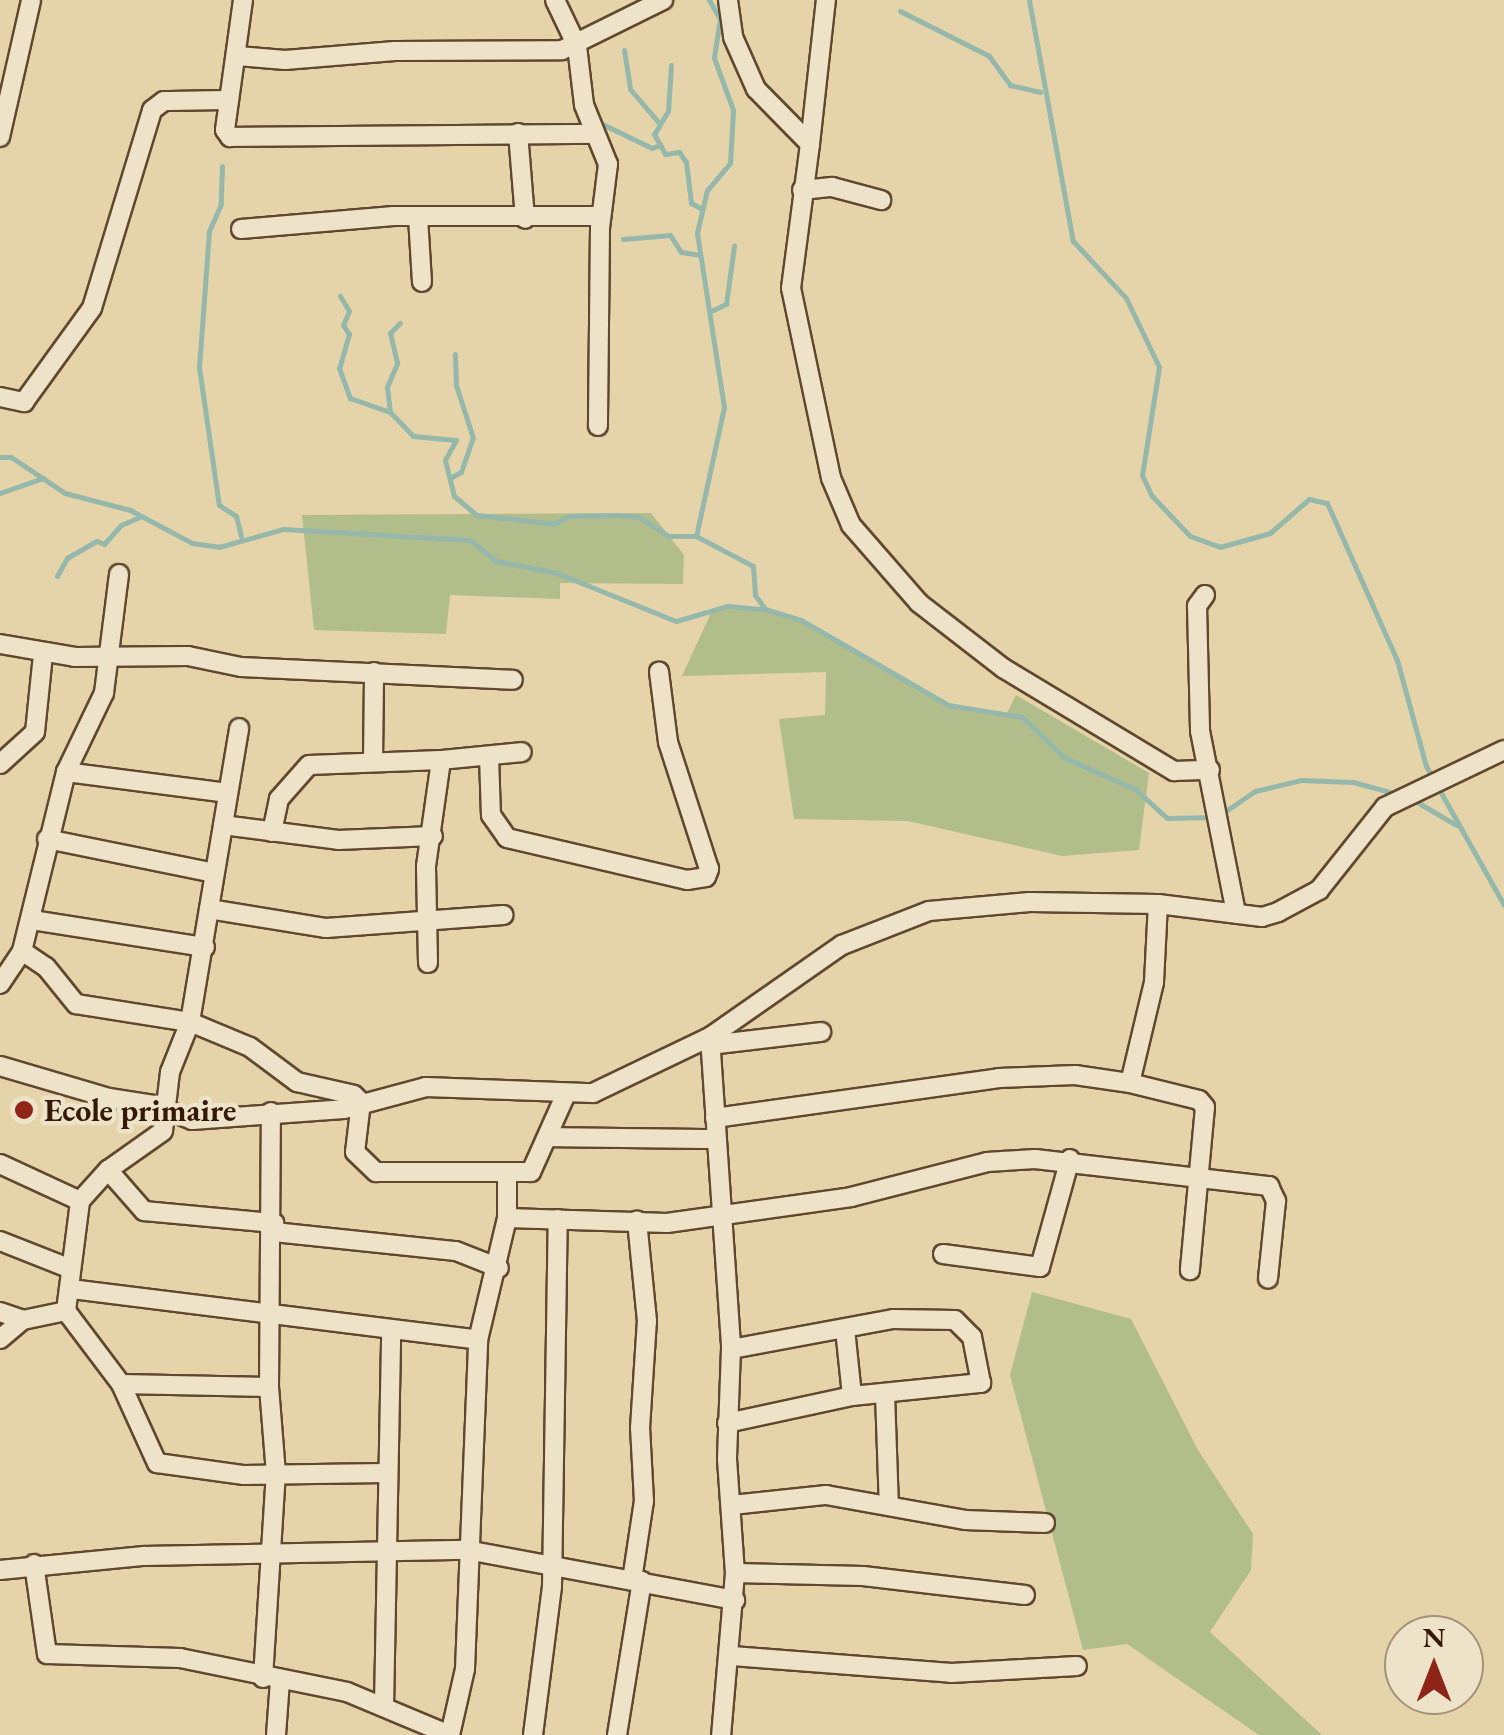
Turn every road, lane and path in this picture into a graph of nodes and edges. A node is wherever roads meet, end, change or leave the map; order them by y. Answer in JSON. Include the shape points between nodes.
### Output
{"nodes":[{"id":1,"x":31,"y":0,"type":"edge"},
{"id":2,"x":243,"y":0,"type":"edge"},
{"id":3,"x":555,"y":0,"type":"edge"},
{"id":4,"x":663,"y":0,"type":"edge"},
{"id":5,"x":728,"y":0,"type":"edge"},
{"id":6,"x":826,"y":0,"type":"edge"},
{"id":7,"x":577,"y":46,"type":"junction"},
{"id":8,"x":238,"y":56,"type":"junction"},
{"id":9,"x":9,"y":58,"type":"edge"},
{"id":10,"x":229,"y":100,"type":"junction"},
{"id":11,"x":518,"y":133,"type":"junction"},
{"id":12,"x":594,"y":134,"type":"junction"},
{"id":13,"x":0,"y":138,"type":"edge"},
{"id":14,"x":810,"y":144,"type":"junction"},
{"id":15,"x":802,"y":190,"type":"junction"},
{"id":16,"x":881,"y":200,"type":"dead end"},
{"id":17,"x":601,"y":216,"type":"junction"},
{"id":18,"x":418,"y":217,"type":"junction"},
{"id":19,"x":525,"y":219,"type":"junction"},
{"id":20,"x":240,"y":228,"type":"dead end"},
{"id":21,"x":422,"y":282,"type":"dead end"},
{"id":22,"x":0,"y":397,"type":"edge"},
{"id":23,"x":598,"y":426,"type":"dead end"},
{"id":24,"x":118,"y":574,"type":"dead end"},
{"id":25,"x":1205,"y":595,"type":"dead end"},
{"id":26,"x":0,"y":644,"type":"edge"},
{"id":27,"x":44,"y":654,"type":"junction"},
{"id":28,"x":109,"y":659,"type":"junction"},
{"id":29,"x":374,"y":672,"type":"junction"},
{"id":30,"x":659,"y":672,"type":"dead end"},
{"id":31,"x":513,"y":680,"type":"dead end"},
{"id":32,"x":240,"y":728,"type":"dead end"},
{"id":33,"x":1504,"y":750,"type":"edge"},
{"id":34,"x":522,"y":752,"type":"dead end"},
{"id":35,"x":489,"y":756,"type":"junction"},
{"id":36,"x":372,"y":760,"type":"junction"},
{"id":37,"x":441,"y":760,"type":"junction"},
{"id":38,"x":0,"y":764,"type":"edge"},
{"id":39,"x":1210,"y":770,"type":"junction"},
{"id":40,"x":66,"y":772,"type":"junction"},
{"id":41,"x":227,"y":793,"type":"junction"},
{"id":42,"x":223,"y":826,"type":"junction"},
{"id":43,"x":272,"y":832,"type":"junction"},
{"id":44,"x":433,"y":836,"type":"junction"},
{"id":45,"x":48,"y":840,"type":"junction"},
{"id":46,"x":214,"y":873,"type":"junction"},
{"id":47,"x":1158,"y":904,"type":"junction"},
{"id":48,"x":209,"y":909,"type":"junction"},
{"id":49,"x":1236,"y":914,"type":"junction"},
{"id":50,"x":504,"y":915,"type":"dead end"},
{"id":51,"x":32,"y":920,"type":"junction"},
{"id":52,"x":424,"y":921,"type":"junction"},
{"id":53,"x":205,"y":947,"type":"junction"},
{"id":54,"x":0,"y":948,"type":"edge"},
{"id":55,"x":20,"y":954,"type":"junction"},
{"id":56,"x":428,"y":962,"type":"dead end"},
{"id":57,"x":0,"y":984,"type":"edge"},
{"id":58,"x":190,"y":1022,"type":"junction"},
{"id":59,"x":821,"y":1032,"type":"dead end"},
{"id":60,"x":710,"y":1041,"type":"junction"},
{"id":61,"x":0,"y":1066,"type":"edge"},
{"id":62,"x":1130,"y":1083,"type":"junction"},
{"id":63,"x":565,"y":1096,"type":"junction"},
{"id":64,"x":361,"y":1102,"type":"junction"},
{"id":65,"x":168,"y":1111,"type":"junction"},
{"id":66,"x":271,"y":1112,"type":"junction"},
{"id":67,"x":715,"y":1118,"type":"junction"},
{"id":68,"x":550,"y":1137,"type":"junction"},
{"id":69,"x":716,"y":1139,"type":"junction"},
{"id":70,"x":1070,"y":1159,"type":"junction"},
{"id":71,"x":0,"y":1164,"type":"edge"},
{"id":72,"x":108,"y":1170,"type":"junction"},
{"id":73,"x":507,"y":1172,"type":"junction"},
{"id":74,"x":1194,"y":1178,"type":"junction"},
{"id":75,"x":80,"y":1201,"type":"junction"},
{"id":76,"x":506,"y":1218,"type":"junction"},
{"id":77,"x":558,"y":1219,"type":"junction"},
{"id":78,"x":717,"y":1219,"type":"junction"},
{"id":79,"x":636,"y":1220,"type":"junction"},
{"id":80,"x":274,"y":1228,"type":"junction"},
{"id":81,"x":0,"y":1241,"type":"edge"},
{"id":82,"x":943,"y":1254,"type":"dead end"},
{"id":83,"x":71,"y":1268,"type":"junction"},
{"id":84,"x":499,"y":1268,"type":"junction"},
{"id":85,"x":1190,"y":1270,"type":"dead end"},
{"id":86,"x":1268,"y":1279,"type":"dead end"},
{"id":87,"x":71,"y":1289,"type":"junction"},
{"id":88,"x":66,"y":1311,"type":"junction"},
{"id":89,"x":0,"y":1312,"type":"edge"},
{"id":90,"x":272,"y":1312,"type":"junction"},
{"id":91,"x":24,"y":1320,"type":"junction"},
{"id":92,"x":845,"y":1328,"type":"junction"},
{"id":93,"x":391,"y":1330,"type":"junction"},
{"id":94,"x":0,"y":1339,"type":"edge"},
{"id":95,"x":478,"y":1340,"type":"junction"},
{"id":96,"x":731,"y":1349,"type":"junction"},
{"id":97,"x":121,"y":1384,"type":"junction"},
{"id":98,"x":269,"y":1387,"type":"junction"},
{"id":99,"x":885,"y":1394,"type":"junction"},
{"id":100,"x":852,"y":1396,"type":"junction"},
{"id":101,"x":727,"y":1423,"type":"junction"},
{"id":102,"x":385,"y":1472,"type":"junction"},
{"id":103,"x":276,"y":1474,"type":"junction"},
{"id":104,"x":732,"y":1505,"type":"junction"},
{"id":105,"x":889,"y":1506,"type":"junction"},
{"id":106,"x":1044,"y":1523,"type":"dead end"},
{"id":107,"x":383,"y":1549,"type":"junction"},
{"id":108,"x":467,"y":1550,"type":"junction"},
{"id":109,"x":272,"y":1551,"type":"junction"},
{"id":110,"x":34,"y":1564,"type":"junction"},
{"id":111,"x":552,"y":1564,"type":"junction"},
{"id":112,"x":0,"y":1570,"type":"edge"},
{"id":113,"x":735,"y":1572,"type":"junction"},
{"id":114,"x":637,"y":1580,"type":"junction"},
{"id":115,"x":1026,"y":1595,"type":"dead end"},
{"id":116,"x":735,"y":1600,"type":"junction"},
{"id":117,"x":732,"y":1656,"type":"junction"},
{"id":118,"x":1077,"y":1666,"type":"dead end"},
{"id":119,"x":272,"y":1679,"type":"junction"},
{"id":120,"x":384,"y":1707,"type":"junction"},
{"id":121,"x":276,"y":1735,"type":"edge"},
{"id":122,"x":450,"y":1735,"type":"edge"},
{"id":123,"x":533,"y":1735,"type":"edge"},
{"id":124,"x":617,"y":1735,"type":"edge"},
{"id":125,"x":721,"y":1735,"type":"edge"}],
"edges":[{"from":1,"to":9,"type":"street"},
{"from":2,"to":8,"type":"street"},
{"from":3,"to":7,"type":"street"},
{"from":4,"to":7,"type":"street"},
{"from":5,"to":14,"type":"street","via":[[733,37],[756,89]]},
{"from":6,"to":14,"type":"street"},
{"from":7,"to":8,"type":"street","via":[[528,54]]},
{"from":7,"to":12,"type":"street"},
{"from":8,"to":10,"type":"street"},
{"from":9,"to":13,"type":"street"},
{"from":10,"to":11,"type":"street","via":[[230,137]]},
{"from":10,"to":22,"type":"street","via":[[164,102],[152,110],[92,308],[24,402]]},
{"from":11,"to":12,"type":"street"},
{"from":11,"to":19,"type":"street"},
{"from":12,"to":17,"type":"street","via":[[608,164]]},
{"from":14,"to":15,"type":"street"},
{"from":15,"to":16,"type":"street","via":[[832,188]]},
{"from":15,"to":39,"type":"street","via":[[791,259],[793,304],[831,478],[851,524],[919,603],[1002,668],[1174,771]]},
{"from":17,"to":19,"type":"street"},
{"from":17,"to":23,"type":"street"},
{"from":18,"to":19,"type":"street"},
{"from":18,"to":20,"type":"street"},
{"from":18,"to":21,"type":"street"},
{"from":24,"to":28,"type":"street"},
{"from":25,"to":39,"type":"street","via":[[1197,606],[1198,703]]},
{"from":26,"to":27,"type":"street"},
{"from":27,"to":28,"type":"street"},
{"from":27,"to":38,"type":"street","via":[[35,732]]},
{"from":28,"to":29,"type":"street","via":[[188,656],[241,666]]},
{"from":28,"to":40,"type":"street","via":[[104,692]]},
{"from":29,"to":31,"type":"street"},
{"from":29,"to":36,"type":"street"},
{"from":30,"to":35,"type":"street","via":[[668,742],[709,869],[706,877],[687,880],[507,838],[491,816]]},
{"from":32,"to":41,"type":"street"},
{"from":33,"to":49,"type":"street","via":[[1385,807],[1319,890],[1262,917]]},
{"from":34,"to":35,"type":"street"},
{"from":35,"to":37,"type":"street"},
{"from":36,"to":37,"type":"street"},
{"from":36,"to":43,"type":"street","via":[[310,765],[279,799]]},
{"from":37,"to":44,"type":"street"},
{"from":39,"to":49,"type":"street"},
{"from":40,"to":41,"type":"street"},
{"from":40,"to":45,"type":"street"},
{"from":41,"to":42,"type":"street"},
{"from":42,"to":43,"type":"street"},
{"from":42,"to":46,"type":"street"},
{"from":43,"to":44,"type":"street","via":[[338,840]]},
{"from":44,"to":52,"type":"street"},
{"from":45,"to":46,"type":"street"},
{"from":45,"to":51,"type":"street"},
{"from":46,"to":48,"type":"street"},
{"from":47,"to":49,"type":"street"},
{"from":47,"to":60,"type":"street","via":[[1013,903],[929,911],[842,945]]},
{"from":47,"to":62,"type":"street","via":[[1152,999]]},
{"from":48,"to":52,"type":"street","via":[[326,928]]},
{"from":48,"to":53,"type":"street"},
{"from":50,"to":52,"type":"street"},
{"from":51,"to":53,"type":"street"},
{"from":51,"to":55,"type":"street"},
{"from":52,"to":56,"type":"street"},
{"from":53,"to":58,"type":"street"},
{"from":54,"to":55,"type":"street"},
{"from":55,"to":57,"type":"street"},
{"from":55,"to":58,"type":"street","via":[[46,966],[76,1004]]},
{"from":58,"to":64,"type":"street","via":[[250,1048],[297,1082],[338,1087]]},
{"from":58,"to":65,"type":"street","via":[[170,1072]]},
{"from":59,"to":60,"type":"street"},
{"from":60,"to":63,"type":"street","via":[[608,1089]]},
{"from":60,"to":67,"type":"street"},
{"from":61,"to":65,"type":"street"},
{"from":62,"to":67,"type":"street","via":[[1075,1075],[999,1078]]},
{"from":62,"to":74,"type":"street","via":[[1200,1100],[1205,1107]]},
{"from":63,"to":64,"type":"street","via":[[452,1086]]},
{"from":63,"to":68,"type":"street"},
{"from":64,"to":66,"type":"street","via":[[344,1110]]},
{"from":64,"to":73,"type":"street","via":[[361,1165],[376,1172]]},
{"from":65,"to":66,"type":"street","via":[[192,1120]]},
{"from":65,"to":72,"type":"street","via":[[158,1140]]},
{"from":66,"to":80,"type":"street"},
{"from":67,"to":69,"type":"street"},
{"from":68,"to":69,"type":"street"},
{"from":68,"to":73,"type":"street","via":[[531,1172]]},
{"from":69,"to":78,"type":"street"},
{"from":70,"to":74,"type":"street"},
{"from":70,"to":78,"type":"street","via":[[987,1162],[850,1197]]},
{"from":70,"to":82,"type":"street","via":[[1040,1267]]},
{"from":71,"to":75,"type":"street"},
{"from":72,"to":75,"type":"street"},
{"from":72,"to":80,"type":"street","via":[[144,1212]]},
{"from":73,"to":76,"type":"street"},
{"from":74,"to":85,"type":"street"},
{"from":74,"to":86,"type":"street","via":[[1276,1188]]},
{"from":75,"to":83,"type":"street"},
{"from":76,"to":77,"type":"street"},
{"from":76,"to":84,"type":"street"},
{"from":77,"to":79,"type":"street"},
{"from":77,"to":111,"type":"street"},
{"from":78,"to":79,"type":"street"},
{"from":78,"to":96,"type":"street"},
{"from":79,"to":114,"type":"street","via":[[647,1321]]},
{"from":80,"to":84,"type":"street","via":[[456,1251]]},
{"from":80,"to":90,"type":"street"},
{"from":81,"to":83,"type":"street"},
{"from":83,"to":87,"type":"street"},
{"from":84,"to":95,"type":"street"},
{"from":87,"to":88,"type":"street"},
{"from":87,"to":90,"type":"street"},
{"from":88,"to":91,"type":"street"},
{"from":88,"to":97,"type":"street"},
{"from":89,"to":91,"type":"street"},
{"from":90,"to":93,"type":"street"},
{"from":90,"to":98,"type":"street"},
{"from":91,"to":94,"type":"street"},
{"from":92,"to":96,"type":"street"},
{"from":92,"to":99,"type":"street","via":[[894,1319],[964,1322],[978,1359],[979,1388]]},
{"from":92,"to":100,"type":"street"},
{"from":93,"to":95,"type":"street"},
{"from":93,"to":102,"type":"street"},
{"from":95,"to":108,"type":"street"},
{"from":96,"to":101,"type":"street"},
{"from":97,"to":98,"type":"street"},
{"from":97,"to":103,"type":"street","via":[[157,1463]]},
{"from":98,"to":103,"type":"street"},
{"from":99,"to":100,"type":"street"},
{"from":99,"to":105,"type":"street"},
{"from":100,"to":101,"type":"street"},
{"from":101,"to":104,"type":"street"},
{"from":102,"to":103,"type":"street"},
{"from":102,"to":107,"type":"street"},
{"from":103,"to":109,"type":"street"},
{"from":104,"to":105,"type":"street","via":[[826,1495]]},
{"from":104,"to":113,"type":"street"},
{"from":105,"to":106,"type":"street","via":[[965,1520]]},
{"from":107,"to":108,"type":"street"},
{"from":107,"to":109,"type":"street"},
{"from":107,"to":120,"type":"street"},
{"from":108,"to":111,"type":"street"},
{"from":108,"to":122,"type":"street","via":[[464,1669]]},
{"from":109,"to":110,"type":"street"},
{"from":109,"to":119,"type":"street"},
{"from":110,"to":112,"type":"street"},
{"from":110,"to":119,"type":"street","via":[[48,1654],[180,1658]]},
{"from":111,"to":114,"type":"street"},
{"from":111,"to":123,"type":"street","via":[[548,1648]]},
{"from":113,"to":115,"type":"street","via":[[863,1576]]},
{"from":113,"to":116,"type":"street"},
{"from":114,"to":116,"type":"street"},
{"from":114,"to":124,"type":"street"},
{"from":116,"to":117,"type":"street"},
{"from":117,"to":118,"type":"street","via":[[951,1673]]},
{"from":117,"to":125,"type":"street"},
{"from":119,"to":120,"type":"street","via":[[347,1692]]},
{"from":119,"to":121,"type":"street"},
{"from":120,"to":122,"type":"street"}]}
